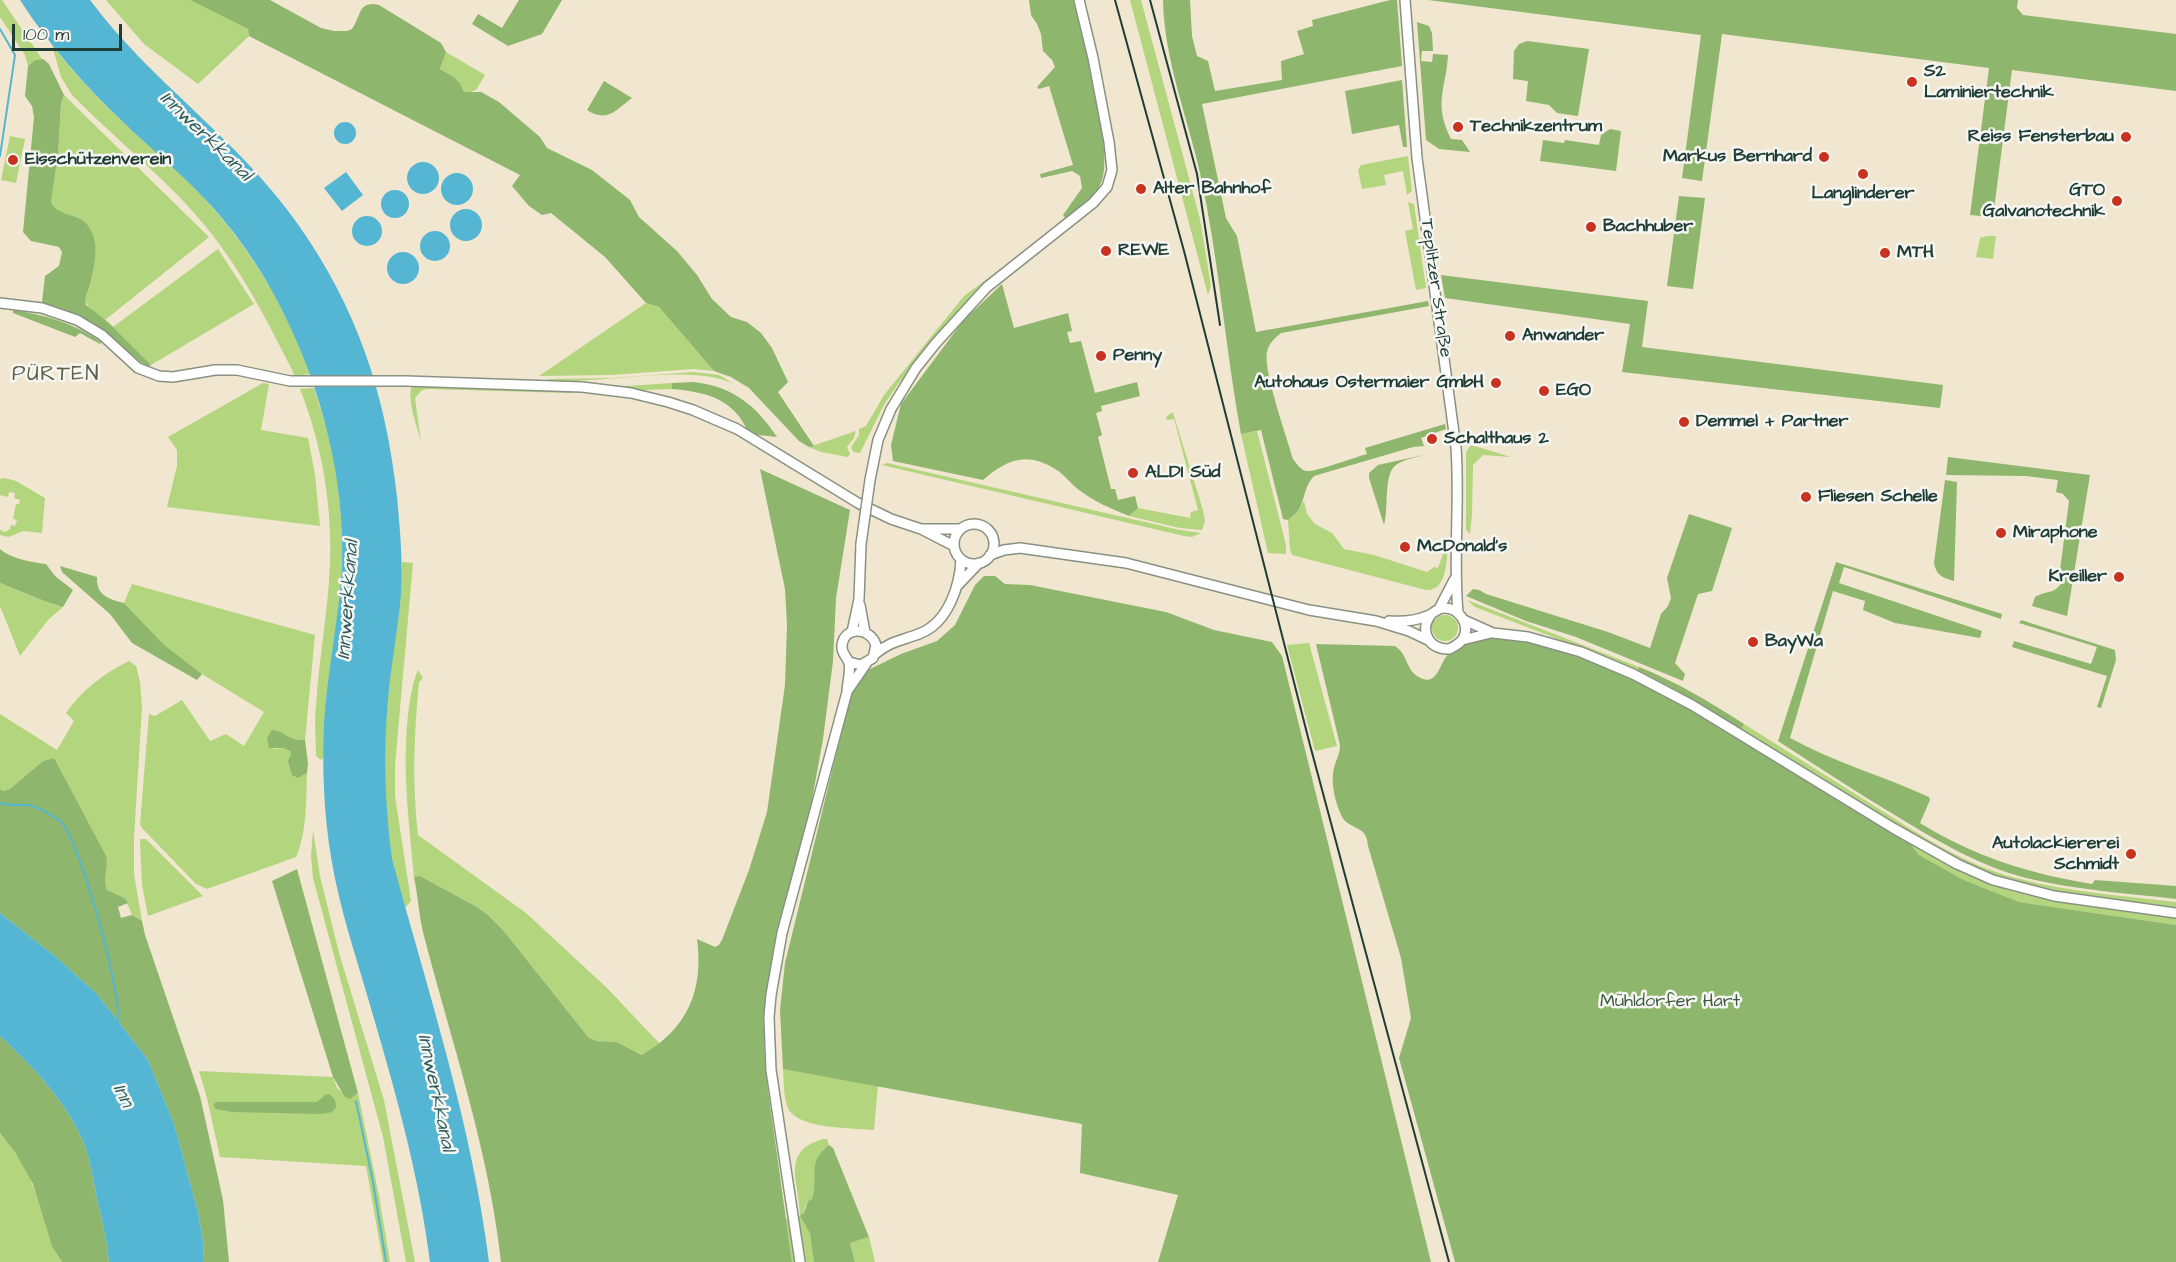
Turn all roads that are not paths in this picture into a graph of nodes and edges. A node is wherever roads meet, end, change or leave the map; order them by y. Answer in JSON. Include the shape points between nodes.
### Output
{"nodes":[{"id":1,"x":1079,"y":0,"type":"edge"},
{"id":2,"x":1405,"y":0,"type":"edge"},
{"id":3,"x":0,"y":303,"type":"edge"},
{"id":4,"x":921,"y":529,"type":"junction"},
{"id":5,"x":961,"y":529,"type":"junction"},
{"id":6,"x":993,"y":537,"type":"junction"},
{"id":7,"x":954,"y":546,"type":"junction"},
{"id":8,"x":1020,"y":548,"type":"junction"},
{"id":9,"x":990,"y":555,"type":"junction"},
{"id":10,"x":961,"y":559,"type":"junction"},
{"id":11,"x":979,"y":564,"type":"junction"},
{"id":12,"x":1456,"y":575,"type":"junction"},
{"id":13,"x":957,"y":587,"type":"junction"},
{"id":14,"x":859,"y":599,"type":"junction"},
{"id":15,"x":1438,"y":609,"type":"junction"},
{"id":16,"x":1430,"y":616,"type":"junction"},
{"id":17,"x":1461,"y":617,"type":"junction"},
{"id":18,"x":1376,"y":621,"type":"junction"},
{"id":19,"x":852,"y":632,"type":"junction"},
{"id":20,"x":1493,"y":633,"type":"junction"},
{"id":21,"x":869,"y":634,"type":"junction"},
{"id":22,"x":1428,"y":639,"type":"junction"},
{"id":23,"x":1462,"y":640,"type":"junction"},
{"id":24,"x":894,"y":641,"type":"junction"},
{"id":25,"x":875,"y":654,"type":"junction"},
{"id":26,"x":849,"y":662,"type":"junction"},
{"id":27,"x":866,"y":664,"type":"junction"},
{"id":28,"x":847,"y":692,"type":"junction"},
{"id":29,"x":2176,"y":913,"type":"edge"},
{"id":30,"x":800,"y":1262,"type":"edge"}],
"edges":[{"from":1,"to":14,"type":"main road","bridge":true,"via":[[1109,142],[1110,181],[1094,203],[987,287],[936,343],[901,391],[882,428],[870,480],[861,544]]},
{"from":2,"to":12,"type":"main road","name":"Teplitzer Straße","via":[[1417,158],[1456,448]]},
{"from":3,"to":4,"type":"main road","via":[[42,308],[77,320],[152,375],[237,370],[294,381],[582,387],[668,402],[737,429],[858,503]]},
{"from":4,"to":5,"type":"main road"},
{"from":4,"to":7,"type":"main road"},
{"from":5,"to":6,"type":"main road","via":[[979,524]]},
{"from":5,"to":7,"type":"main road"},
{"from":6,"to":8,"type":"main road"},
{"from":6,"to":9,"type":"main road"},
{"from":7,"to":10,"type":"main road"},
{"from":8,"to":9,"type":"main road"},
{"from":8,"to":18,"type":"main road","via":[[1126,563],[1308,610]]},
{"from":9,"to":11,"type":"main road"},
{"from":10,"to":11,"type":"main road"},
{"from":10,"to":13,"type":"main road"},
{"from":11,"to":13,"type":"main road"},
{"from":12,"to":15,"type":"main road","name":"Teplitzer Straße"},
{"from":12,"to":17,"type":"main road","name":"Teplitzer Straße"},
{"from":13,"to":24,"type":"main road","via":[[944,614],[933,626]]},
{"from":14,"to":19,"type":"main road"},
{"from":14,"to":21,"type":"main road"},
{"from":15,"to":16,"type":"main road"},
{"from":15,"to":17,"type":"main road","via":[[1447,608]]},
{"from":16,"to":18,"type":"main road","via":[[1404,622]]},
{"from":16,"to":22,"type":"main road","via":[[1425,630]]},
{"from":17,"to":20,"type":"main road"},
{"from":17,"to":23,"type":"main road","via":[[1465,633]]},
{"from":18,"to":22,"type":"main road"},
{"from":19,"to":21,"type":"main road"},
{"from":19,"to":26,"type":"main road","via":[[842,646]]},
{"from":20,"to":23,"type":"main road"},
{"from":20,"to":29,"type":"main road","via":[[1581,652],[1634,674],[1692,705],[1903,834],[1993,880],[2054,896]]},
{"from":21,"to":24,"type":"main road"},
{"from":21,"to":25,"type":"main road","via":[[876,645]]},
{"from":22,"to":23,"type":"main road","via":[[1444,649]]},
{"from":24,"to":25,"type":"main road"},
{"from":25,"to":27,"type":"main road"},
{"from":26,"to":27,"type":"main road"},
{"from":26,"to":28,"type":"main road"},
{"from":27,"to":28,"type":"main road"},
{"from":28,"to":30,"type":"main road","via":[[782,933],[769,1017],[771,1070]]}]}
